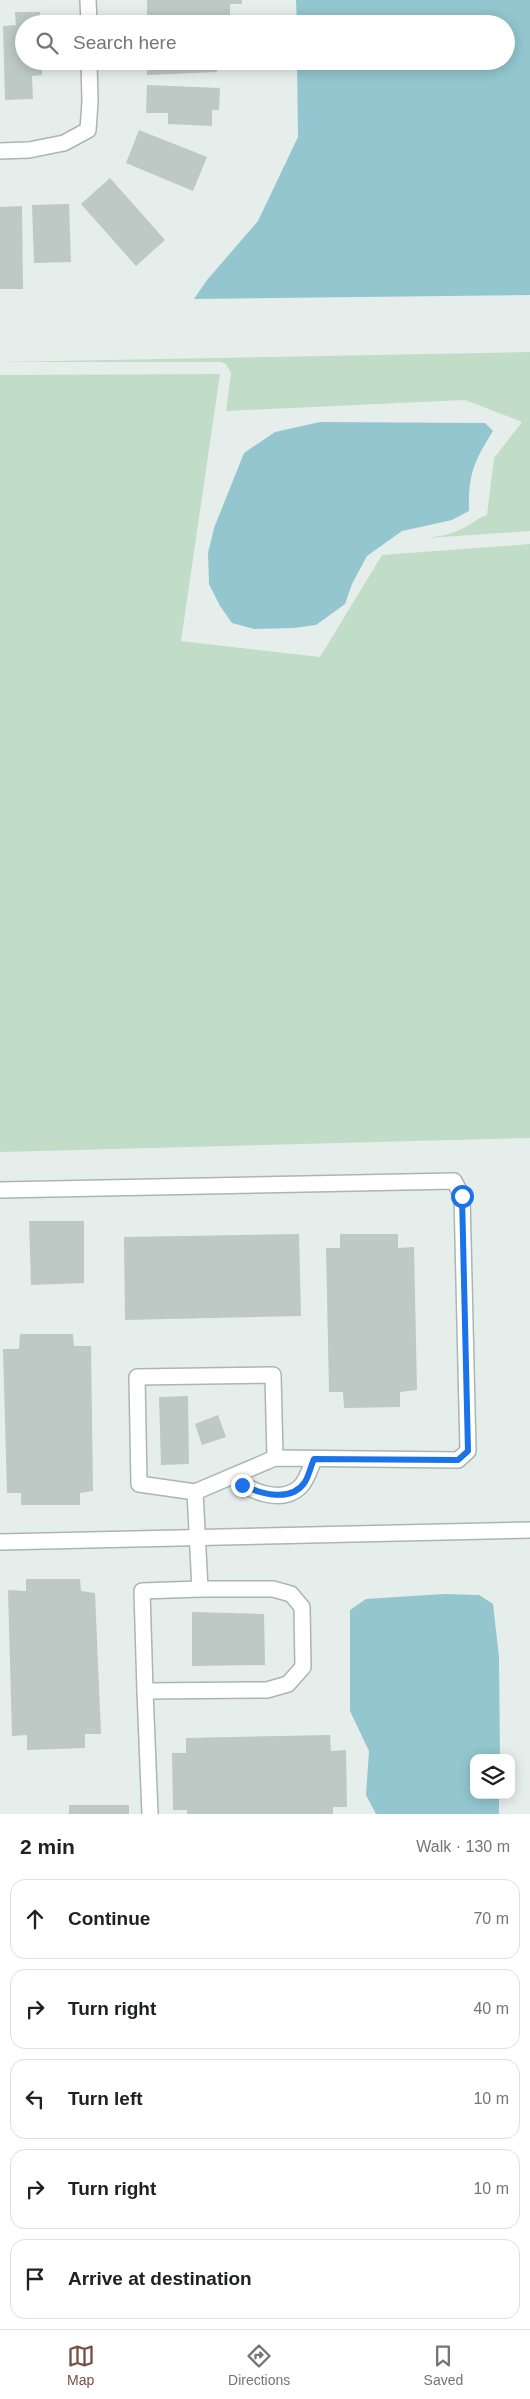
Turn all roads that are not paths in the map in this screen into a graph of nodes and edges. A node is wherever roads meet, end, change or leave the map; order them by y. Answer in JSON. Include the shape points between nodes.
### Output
{"nodes":[{"id":1,"x":88,"y":0,"type":"edge"},
{"id":2,"x":89,"y":15,"type":"edge"},
{"id":3,"x":90,"y":70,"type":"edge"},
{"id":4,"x":0,"y":150,"type":"edge"},
{"id":5,"x":0,"y":1190,"type":"edge"},
{"id":6,"x":275,"y":1458,"type":"junction"},
{"id":7,"x":314,"y":1459,"type":"junction"},
{"id":8,"x":233,"y":1476,"type":"junction"},
{"id":9,"x":196,"y":1492,"type":"junction"},
{"id":10,"x":530,"y":1530,"type":"edge"},
{"id":11,"x":197,"y":1537,"type":"junction"},
{"id":12,"x":0,"y":1542,"type":"edge"},
{"id":13,"x":200,"y":1589,"type":"junction"},
{"id":14,"x":145,"y":1692,"type":"junction"},
{"id":15,"x":150,"y":1814,"type":"edge"}],
"edges":[{"from":1,"to":2,"type":"street"},
{"from":3,"to":4,"type":"street","via":[[88,130],[64,143],[29,150]]},
{"from":5,"to":7,"type":"street","via":[[454,1181],[462,1196],[468,1451],[458,1460]]},
{"from":6,"to":7,"type":"street"},
{"from":6,"to":8,"type":"street"},
{"from":6,"to":9,"type":"street","via":[[273,1375],[136,1377],[139,1484]]},
{"from":7,"to":8,"type":"street","via":[[300,1487],[283,1494],[261,1494],[242,1485]]},
{"from":8,"to":9,"type":"street"},
{"from":9,"to":11,"type":"street"},
{"from":10,"to":11,"type":"street"},
{"from":11,"to":12,"type":"street"},
{"from":11,"to":13,"type":"street"},
{"from":13,"to":14,"type":"street","via":[[142,1592]]},
{"from":13,"to":14,"type":"street","via":[[273,1589],[291,1594],[302,1607],[303,1667],[288,1684],[267,1690]]},
{"from":14,"to":15,"type":"street"}]}
